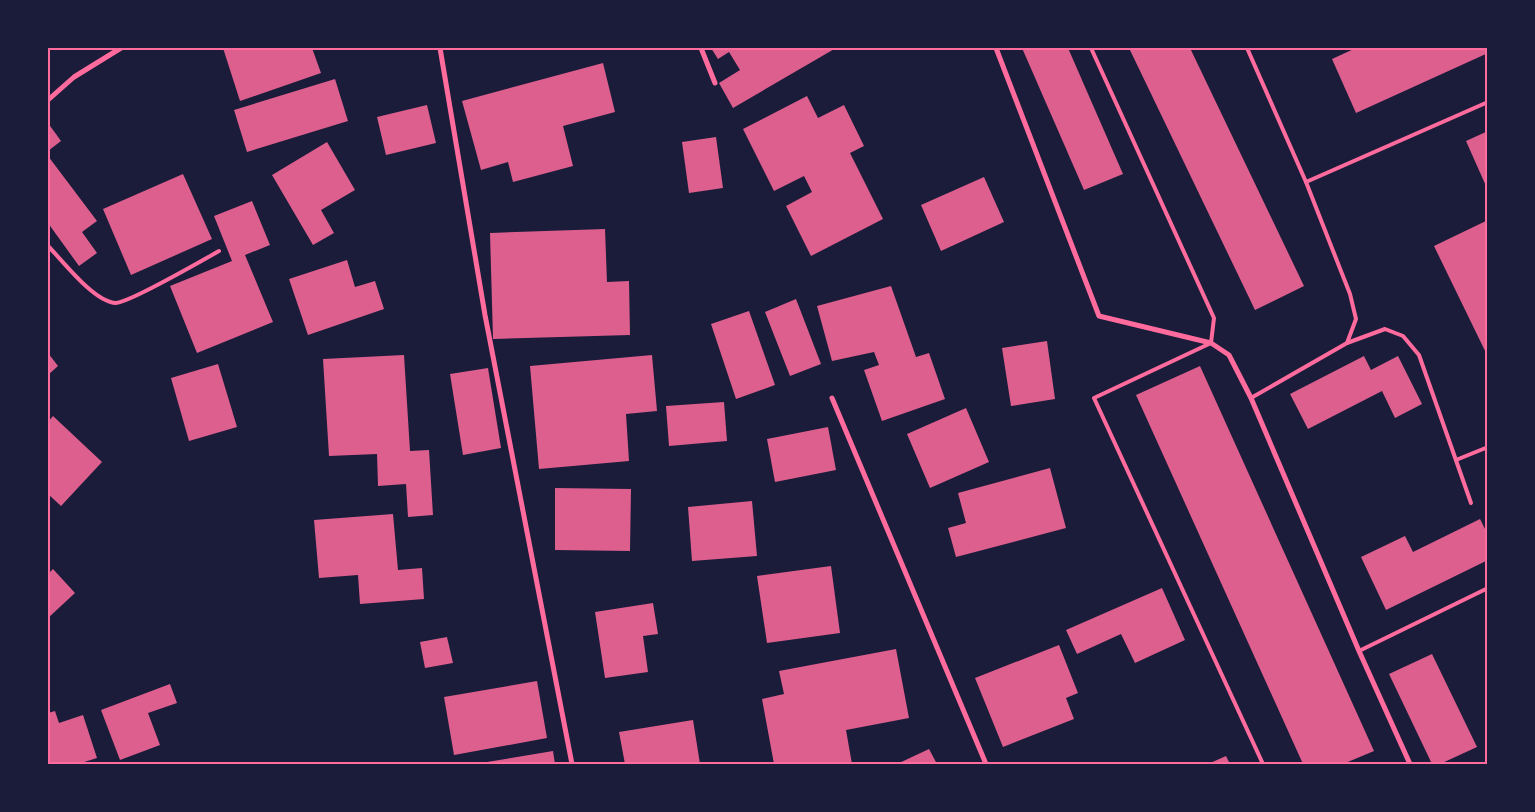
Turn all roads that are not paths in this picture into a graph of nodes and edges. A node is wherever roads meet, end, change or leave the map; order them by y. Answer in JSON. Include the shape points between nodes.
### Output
{"nodes":[{"id":1,"x":121,"y":48,"type":"edge"},
{"id":2,"x":440,"y":48,"type":"edge"},
{"id":3,"x":700,"y":48,"type":"edge"},
{"id":4,"x":996,"y":48,"type":"edge"},
{"id":5,"x":1091,"y":48,"type":"edge"},
{"id":6,"x":1247,"y":48,"type":"edge"},
{"id":7,"x":715,"y":83,"type":"dead end"},
{"id":8,"x":48,"y":100,"type":"edge"},
{"id":9,"x":1488,"y":102,"type":"edge"},
{"id":10,"x":1306,"y":182,"type":"junction"},
{"id":11,"x":48,"y":246,"type":"edge"},
{"id":12,"x":219,"y":251,"type":"dead end"},
{"id":13,"x":1211,"y":343,"type":"junction"},
{"id":14,"x":1347,"y":343,"type":"junction"},
{"id":15,"x":832,"y":398,"type":"dead end"},
{"id":16,"x":1251,"y":398,"type":"junction"},
{"id":17,"x":1488,"y":447,"type":"edge"},
{"id":18,"x":1456,"y":460,"type":"junction"},
{"id":19,"x":1471,"y":504,"type":"dead end"},
{"id":20,"x":1488,"y":588,"type":"edge"},
{"id":21,"x":1359,"y":651,"type":"junction"},
{"id":22,"x":572,"y":764,"type":"edge"},
{"id":23,"x":986,"y":764,"type":"edge"},
{"id":24,"x":1263,"y":764,"type":"edge"},
{"id":25,"x":1410,"y":764,"type":"edge"}],
"edges":[{"from":1,"to":8,"type":"street","via":[[74,77]]},
{"from":2,"to":22,"type":"street","via":[[486,314]]},
{"from":3,"to":7,"type":"street"},
{"from":4,"to":13,"type":"street","via":[[1099,316]]},
{"from":5,"to":13,"type":"lane","via":[[1214,318]]},
{"from":6,"to":10,"type":"lane"},
{"from":9,"to":10,"type":"lane"},
{"from":10,"to":14,"type":"lane","via":[[1350,294],[1356,319]]},
{"from":11,"to":12,"type":"lane","via":[[101,298],[116,303]]},
{"from":13,"to":16,"type":"street","via":[[1229,355]]},
{"from":13,"to":24,"type":"lane","via":[[1094,398]]},
{"from":14,"to":16,"type":"lane"},
{"from":14,"to":18,"type":"lane","via":[[1385,329],[1403,336],[1419,355]]},
{"from":15,"to":23,"type":"street"},
{"from":16,"to":21,"type":"street"},
{"from":17,"to":18,"type":"lane"},
{"from":18,"to":19,"type":"lane"},
{"from":20,"to":21,"type":"lane"},
{"from":21,"to":25,"type":"street"}]}
